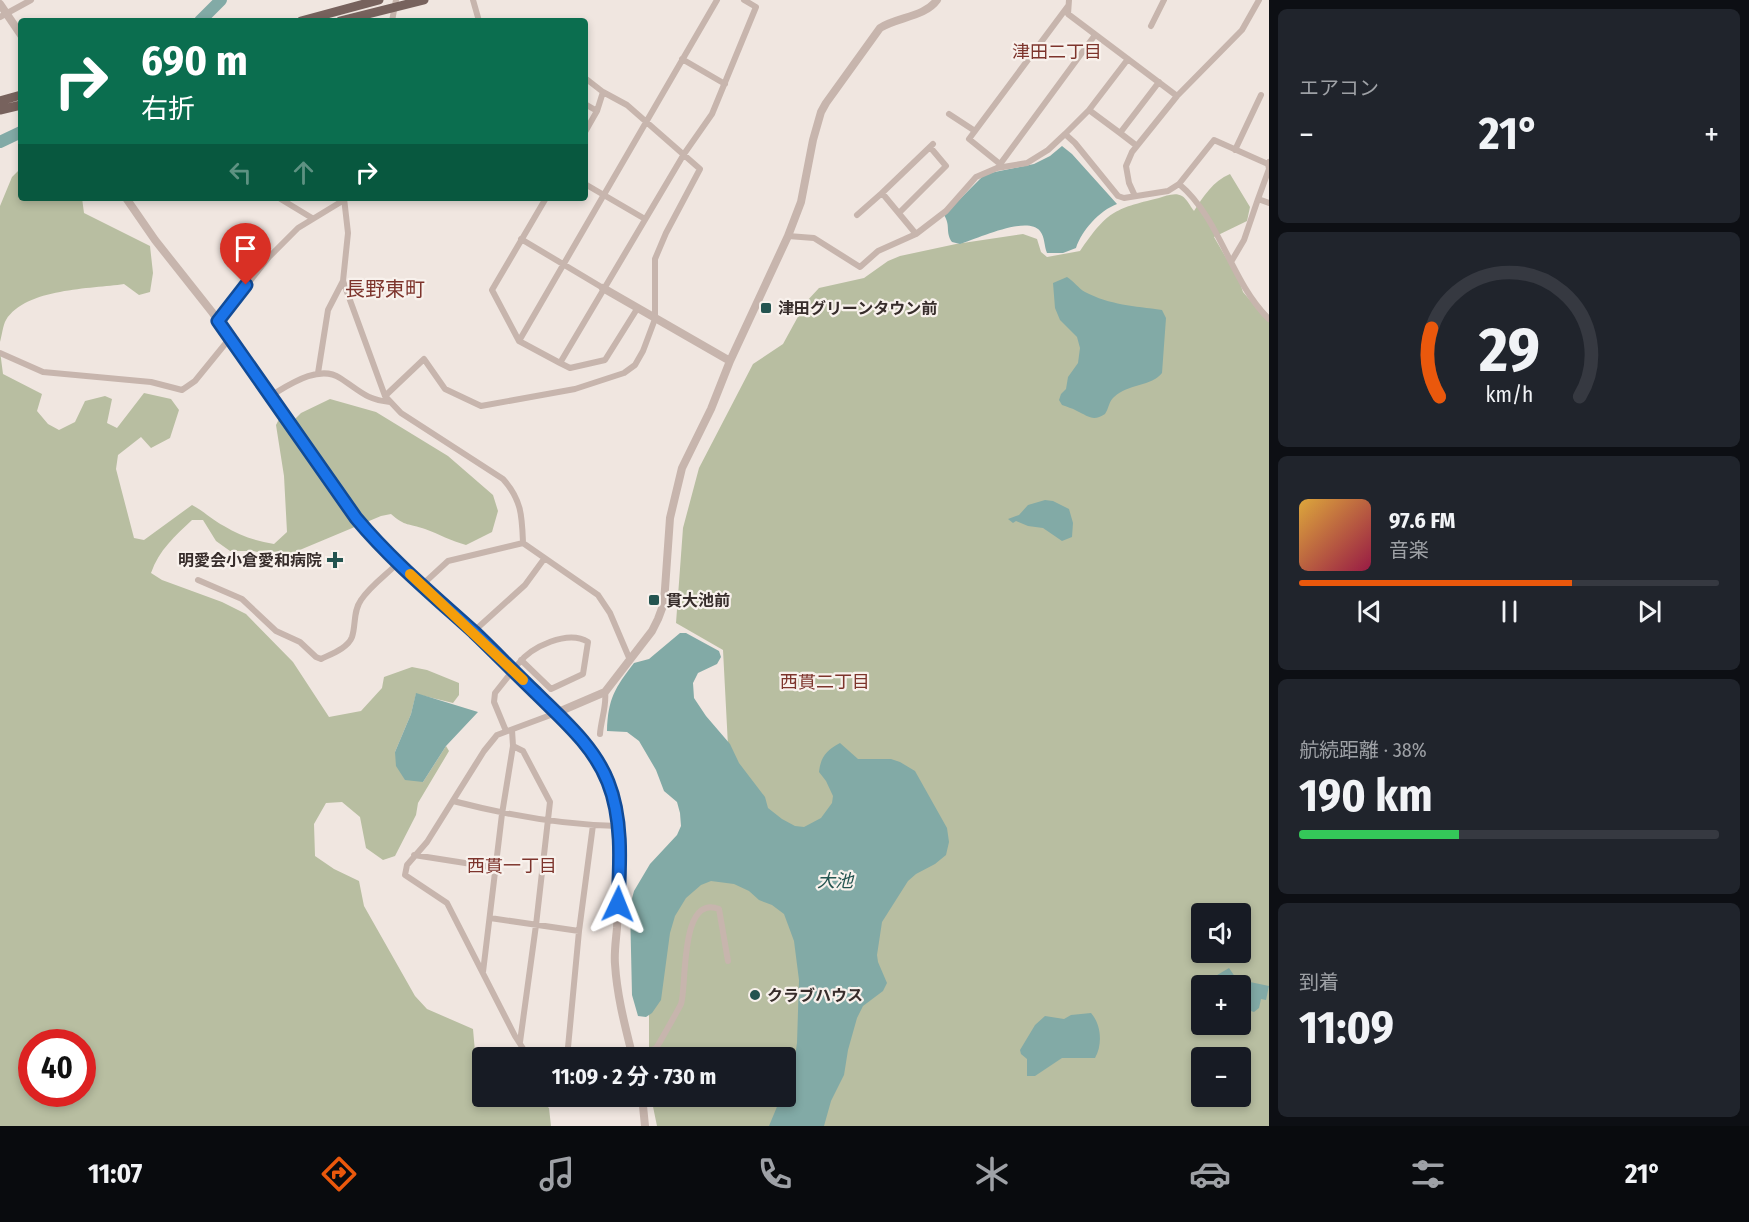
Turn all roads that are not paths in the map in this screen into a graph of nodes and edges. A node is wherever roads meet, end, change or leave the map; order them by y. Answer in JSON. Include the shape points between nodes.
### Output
{"nodes":[{"id":1,"x":32,"y":0,"type":"edge"},
{"id":2,"x":379,"y":0,"type":"edge"},
{"id":3,"x":424,"y":0,"type":"edge"},
{"id":4,"x":473,"y":0,"type":"edge"},
{"id":5,"x":717,"y":0,"type":"edge"},
{"id":6,"x":744,"y":0,"type":"edge"},
{"id":7,"x":938,"y":0,"type":"edge"},
{"id":8,"x":1164,"y":0,"type":"edge"},
{"id":9,"x":1259,"y":0,"type":"edge"},
{"id":10,"x":1068,"y":3,"type":"edge"},
{"id":11,"x":0,"y":4,"type":"edge"},
{"id":12,"x":395,"y":4,"type":"edge"},
{"id":13,"x":3,"y":16,"type":"edge"},
{"id":14,"x":312,"y":18,"type":"edge"},
{"id":15,"x":350,"y":18,"type":"edge"},
{"id":16,"x":478,"y":18,"type":"edge"},
{"id":17,"x":1151,"y":26,"type":"dead end"},
{"id":18,"x":18,"y":32,"type":"edge"},
{"id":19,"x":1095,"y":35,"type":"junction"},
{"id":20,"x":682,"y":59,"type":"junction"},
{"id":21,"x":1128,"y":59,"type":"junction"},
{"id":22,"x":588,"y":80,"type":"edge"},
{"id":23,"x":1159,"y":82,"type":"junction"},
{"id":24,"x":725,"y":84,"type":"junction"},
{"id":25,"x":603,"y":92,"type":"junction"},
{"id":26,"x":1261,"y":95,"type":"dead end"},
{"id":27,"x":18,"y":96,"type":"edge"},
{"id":28,"x":1177,"y":96,"type":"junction"},
{"id":29,"x":0,"y":101,"type":"edge"},
{"id":30,"x":18,"y":106,"type":"edge"},
{"id":31,"x":588,"y":106,"type":"edge"},
{"id":32,"x":0,"y":110,"type":"edge"},
{"id":33,"x":1089,"y":110,"type":"junction"},
{"id":34,"x":597,"y":111,"type":"junction"},
{"id":35,"x":949,"y":114,"type":"dead end"},
{"id":36,"x":647,"y":121,"type":"junction"},
{"id":37,"x":588,"y":127,"type":"edge"},
{"id":38,"x":975,"y":131,"type":"junction"},
{"id":39,"x":1120,"y":133,"type":"junction"},
{"id":40,"x":1065,"y":134,"type":"junction"},
{"id":41,"x":1137,"y":146,"type":"junction"},
{"id":42,"x":1235,"y":150,"type":"junction"},
{"id":43,"x":684,"y":154,"type":"junction"},
{"id":44,"x":1269,"y":163,"type":"edge"},
{"id":45,"x":999,"y":166,"type":"junction"},
{"id":46,"x":1179,"y":184,"type":"junction"},
{"id":47,"x":588,"y":186,"type":"edge"},
{"id":48,"x":882,"y":193,"type":"junction"},
{"id":49,"x":603,"y":195,"type":"junction"},
{"id":50,"x":1135,"y":196,"type":"junction"},
{"id":51,"x":1258,"y":199,"type":"junction"},
{"id":52,"x":128,"y":201,"type":"edge"},
{"id":53,"x":284,"y":201,"type":"edge"},
{"id":54,"x":341,"y":201,"type":"edge"},
{"id":55,"x":344,"y":201,"type":"edge"},
{"id":56,"x":544,"y":201,"type":"edge"},
{"id":57,"x":1269,"y":203,"type":"edge"},
{"id":58,"x":898,"y":213,"type":"junction"},
{"id":59,"x":857,"y":215,"type":"dead end"},
{"id":60,"x":312,"y":218,"type":"junction"},
{"id":61,"x":645,"y":219,"type":"junction"},
{"id":62,"x":916,"y":234,"type":"junction"},
{"id":63,"x":788,"y":236,"type":"junction"},
{"id":64,"x":521,"y":239,"type":"junction"},
{"id":65,"x":1231,"y":262,"type":"junction"},
{"id":66,"x":563,"y":265,"type":"junction"},
{"id":67,"x":343,"y":281,"type":"junction"},
{"id":68,"x":603,"y":288,"type":"junction"},
{"id":69,"x":637,"y":309,"type":"junction"},
{"id":70,"x":1269,"y":309,"type":"edge"},
{"id":71,"x":1261,"y":311,"type":"junction"},
{"id":72,"x":655,"y":320,"type":"junction"},
{"id":73,"x":1269,"y":320,"type":"edge"},
{"id":74,"x":218,"y":321,"type":"junction"},
{"id":75,"x":230,"y":338,"type":"junction"},
{"id":76,"x":519,"y":341,"type":"junction"},
{"id":77,"x":0,"y":353,"type":"edge"},
{"id":78,"x":730,"y":361,"type":"junction"},
{"id":79,"x":560,"y":363,"type":"junction"},
{"id":80,"x":318,"y":373,"type":"junction"},
{"id":81,"x":270,"y":396,"type":"junction"},
{"id":82,"x":385,"y":396,"type":"junction"},
{"id":83,"x":390,"y":402,"type":"junction"},
{"id":84,"x":523,"y":543,"type":"junction"},
{"id":85,"x":544,"y":559,"type":"junction"},
{"id":86,"x":398,"y":563,"type":"junction"},
{"id":87,"x":198,"y":580,"type":"dead end"},
{"id":88,"x":422,"y":585,"type":"junction"},
{"id":89,"x":473,"y":632,"type":"junction"},
{"id":90,"x":521,"y":660,"type":"junction"},
{"id":91,"x":630,"y":660,"type":"junction"},
{"id":92,"x":513,"y":670,"type":"junction"},
{"id":93,"x":605,"y":692,"type":"junction"},
{"id":94,"x":556,"y":713,"type":"junction"},
{"id":95,"x":509,"y":730,"type":"junction"},
{"id":96,"x":600,"y":734,"type":"dead end"},
{"id":97,"x":513,"y":746,"type":"junction"},
{"id":98,"x":453,"y":801,"type":"junction"},
{"id":99,"x":502,"y":814,"type":"junction"},
{"id":100,"x":549,"y":820,"type":"junction"},
{"id":101,"x":593,"y":825,"type":"junction"},
{"id":102,"x":618,"y":826,"type":"junction"},
{"id":103,"x":414,"y":855,"type":"junction"},
{"id":104,"x":497,"y":868,"type":"junction"},
{"id":105,"x":489,"y":918,"type":"junction"},
{"id":106,"x":536,"y":925,"type":"junction"},
{"id":107,"x":579,"y":931,"type":"junction"},
{"id":108,"x":728,"y":961,"type":"dead end"},
{"id":109,"x":483,"y":972,"type":"junction"},
{"id":110,"x":519,"y":1042,"type":"junction"},
{"id":111,"x":522,"y":1047,"type":"edge"},
{"id":112,"x":568,"y":1047,"type":"edge"},
{"id":113,"x":631,"y":1047,"type":"edge"},
{"id":114,"x":656,"y":1047,"type":"edge"},
{"id":115,"x":643,"y":1107,"type":"edge"},
{"id":116,"x":645,"y":1126,"type":"edge"}],
"edges":[{"from":1,"to":13,"type":"street"},
{"from":2,"to":14,"type":"main road"},
{"from":3,"to":12,"type":"main road"},
{"from":4,"to":16,"type":"street"},
{"from":5,"to":20,"type":"street"},
{"from":6,"to":24,"type":"street","via":[[756,7]]},
{"from":7,"to":63,"type":"street","via":[[928,9],[880,28],[826,103],[813,140],[801,202]]},
{"from":8,"to":17,"type":"street"},
{"from":9,"to":28,"type":"street","via":[[1242,30]]},
{"from":10,"to":19,"type":"street","via":[[1068,15]]},
{"from":10,"to":38,"type":"street"},
{"from":11,"to":13,"type":"street"},
{"from":12,"to":15,"type":"main road"},
{"from":13,"to":18,"type":"street"},
{"from":19,"to":21,"type":"street"},
{"from":19,"to":45,"type":"street"},
{"from":20,"to":24,"type":"street"},
{"from":20,"to":36,"type":"street"},
{"from":21,"to":23,"type":"street"},
{"from":21,"to":33,"type":"street"},
{"from":22,"to":25,"type":"street"},
{"from":23,"to":28,"type":"street"},
{"from":23,"to":39,"type":"street"},
{"from":24,"to":43,"type":"street","via":[[712,114]]},
{"from":25,"to":34,"type":"street"},
{"from":25,"to":36,"type":"street"},
{"from":26,"to":42,"type":"street"},
{"from":27,"to":29,"type":"main road"},
{"from":28,"to":41,"type":"street"},
{"from":30,"to":32,"type":"main road"},
{"from":31,"to":34,"type":"street"},
{"from":33,"to":39,"type":"street"},
{"from":33,"to":40,"type":"street"},
{"from":34,"to":37,"type":"street"},
{"from":35,"to":38,"type":"street"},
{"from":36,"to":43,"type":"street"},
{"from":36,"to":49,"type":"street"},
{"from":38,"to":45,"type":"street","via":[[969,139]]},
{"from":39,"to":41,"type":"street"},
{"from":40,"to":45,"type":"street","via":[[1027,162]]},
{"from":40,"to":50,"type":"street","via":[[1118,196]]},
{"from":41,"to":50,"type":"street","via":[[1126,166]]},
{"from":42,"to":44,"type":"street"},
{"from":42,"to":46,"type":"street","via":[[1214,140]]},
{"from":43,"to":61,"type":"street"},
{"from":43,"to":72,"type":"street","via":[[700,169],[655,259]]},
{"from":44,"to":51,"type":"street"},
{"from":45,"to":62,"type":"street","via":[[976,177],[946,211]]},
{"from":46,"to":50,"type":"street"},
{"from":46,"to":65,"type":"street","via":[[1203,212]]},
{"from":47,"to":49,"type":"street"},
{"from":48,"to":58,"type":"street"},
{"from":48,"to":58,"type":"street","via":[[932,145],[946,166]]},
{"from":48,"to":59,"type":"street"},
{"from":49,"to":61,"type":"street"},
{"from":49,"to":66,"type":"street"},
{"from":51,"to":57,"type":"street"},
{"from":51,"to":65,"type":"street","via":[[1244,240]]},
{"from":52,"to":74,"type":"street"},
{"from":53,"to":60,"type":"street"},
{"from":54,"to":60,"type":"street"},
{"from":55,"to":67,"type":"street","via":[[348,233]]},
{"from":56,"to":64,"type":"street"},
{"from":58,"to":62,"type":"street"},
{"from":60,"to":74,"type":"street","via":[[269,257]]},
{"from":61,"to":68,"type":"street"},
{"from":62,"to":63,"type":"street","via":[[878,251],[860,267],[814,238]]},
{"from":63,"to":78,"type":"street"},
{"from":64,"to":66,"type":"street"},
{"from":64,"to":76,"type":"street","via":[[492,290]]},
{"from":65,"to":71,"type":"street"},
{"from":66,"to":68,"type":"street"},
{"from":66,"to":76,"type":"street"},
{"from":67,"to":80,"type":"street","via":[[328,310]]},
{"from":67,"to":82,"type":"street"},
{"from":68,"to":69,"type":"street"},
{"from":68,"to":79,"type":"street"},
{"from":69,"to":72,"type":"street"},
{"from":69,"to":79,"type":"street","via":[[605,360],[570,368]]},
{"from":70,"to":71,"type":"street"},
{"from":71,"to":73,"type":"street"},
{"from":72,"to":78,"type":"street"},
{"from":72,"to":82,"type":"street","via":[[635,365],[624,373],[575,389],[481,406],[445,389],[424,359]]},
{"from":74,"to":75,"type":"street"},
{"from":75,"to":77,"type":"street","via":[[195,381],[182,390],[151,382],[43,372]]},
{"from":75,"to":81,"type":"street"},
{"from":76,"to":79,"type":"street"},
{"from":78,"to":91,"type":"street","via":[[682,468],[670,519],[664,603],[651,632]]},
{"from":80,"to":81,"type":"street"},
{"from":80,"to":83,"type":"street","via":[[336,376],[364,396]]},
{"from":81,"to":86,"type":"street","via":[[356,518]]},
{"from":82,"to":83,"type":"street"},
{"from":83,"to":84,"type":"street","via":[[504,479],[514,491],[522,513]]},
{"from":84,"to":85,"type":"street"},
{"from":84,"to":88,"type":"street","via":[[447,561]]},
{"from":85,"to":89,"type":"street","via":[[525,585]]},
{"from":85,"to":91,"type":"street","via":[[604,602]]},
{"from":86,"to":87,"type":"street","via":[[359,601],[351,638],[341,649],[321,658],[276,631],[242,599]]},
{"from":86,"to":88,"type":"street"},
{"from":88,"to":89,"type":"street"},
{"from":89,"to":92,"type":"street"},
{"from":90,"to":90,"type":"street","via":[[525,654],[562,637],[588,642],[583,674],[551,689]]},
{"from":90,"to":92,"type":"street"},
{"from":91,"to":93,"type":"street"},
{"from":92,"to":94,"type":"street"},
{"from":92,"to":95,"type":"street","via":[[495,693],[494,702]]},
{"from":93,"to":94,"type":"street"},
{"from":93,"to":96,"type":"street"},
{"from":94,"to":95,"type":"street"},
{"from":94,"to":102,"type":"street","via":[[599,764],[613,797]]},
{"from":95,"to":97,"type":"street"},
{"from":95,"to":98,"type":"street","via":[[497,735],[484,751]]},
{"from":97,"to":99,"type":"street"},
{"from":97,"to":100,"type":"street","via":[[523,751],[550,802]]},
{"from":98,"to":99,"type":"street"},
{"from":98,"to":103,"type":"street"},
{"from":99,"to":100,"type":"street"},
{"from":99,"to":104,"type":"street"},
{"from":100,"to":101,"type":"street"},
{"from":100,"to":106,"type":"street"},
{"from":101,"to":102,"type":"street"},
{"from":101,"to":107,"type":"street"},
{"from":102,"to":113,"type":"street","via":[[615,963],[620,1006]]},
{"from":103,"to":104,"type":"street"},
{"from":103,"to":109,"type":"street","via":[[405,875],[447,903]]},
{"from":104,"to":105,"type":"street"},
{"from":105,"to":106,"type":"street"},
{"from":105,"to":109,"type":"street"},
{"from":106,"to":107,"type":"street"},
{"from":106,"to":110,"type":"street"},
{"from":107,"to":112,"type":"street"},
{"from":108,"to":114,"type":"street","via":[[719,909],[702,911],[686,943],[680,1006]]},
{"from":109,"to":110,"type":"street"},
{"from":110,"to":111,"type":"street"},
{"from":115,"to":116,"type":"street"}]}
